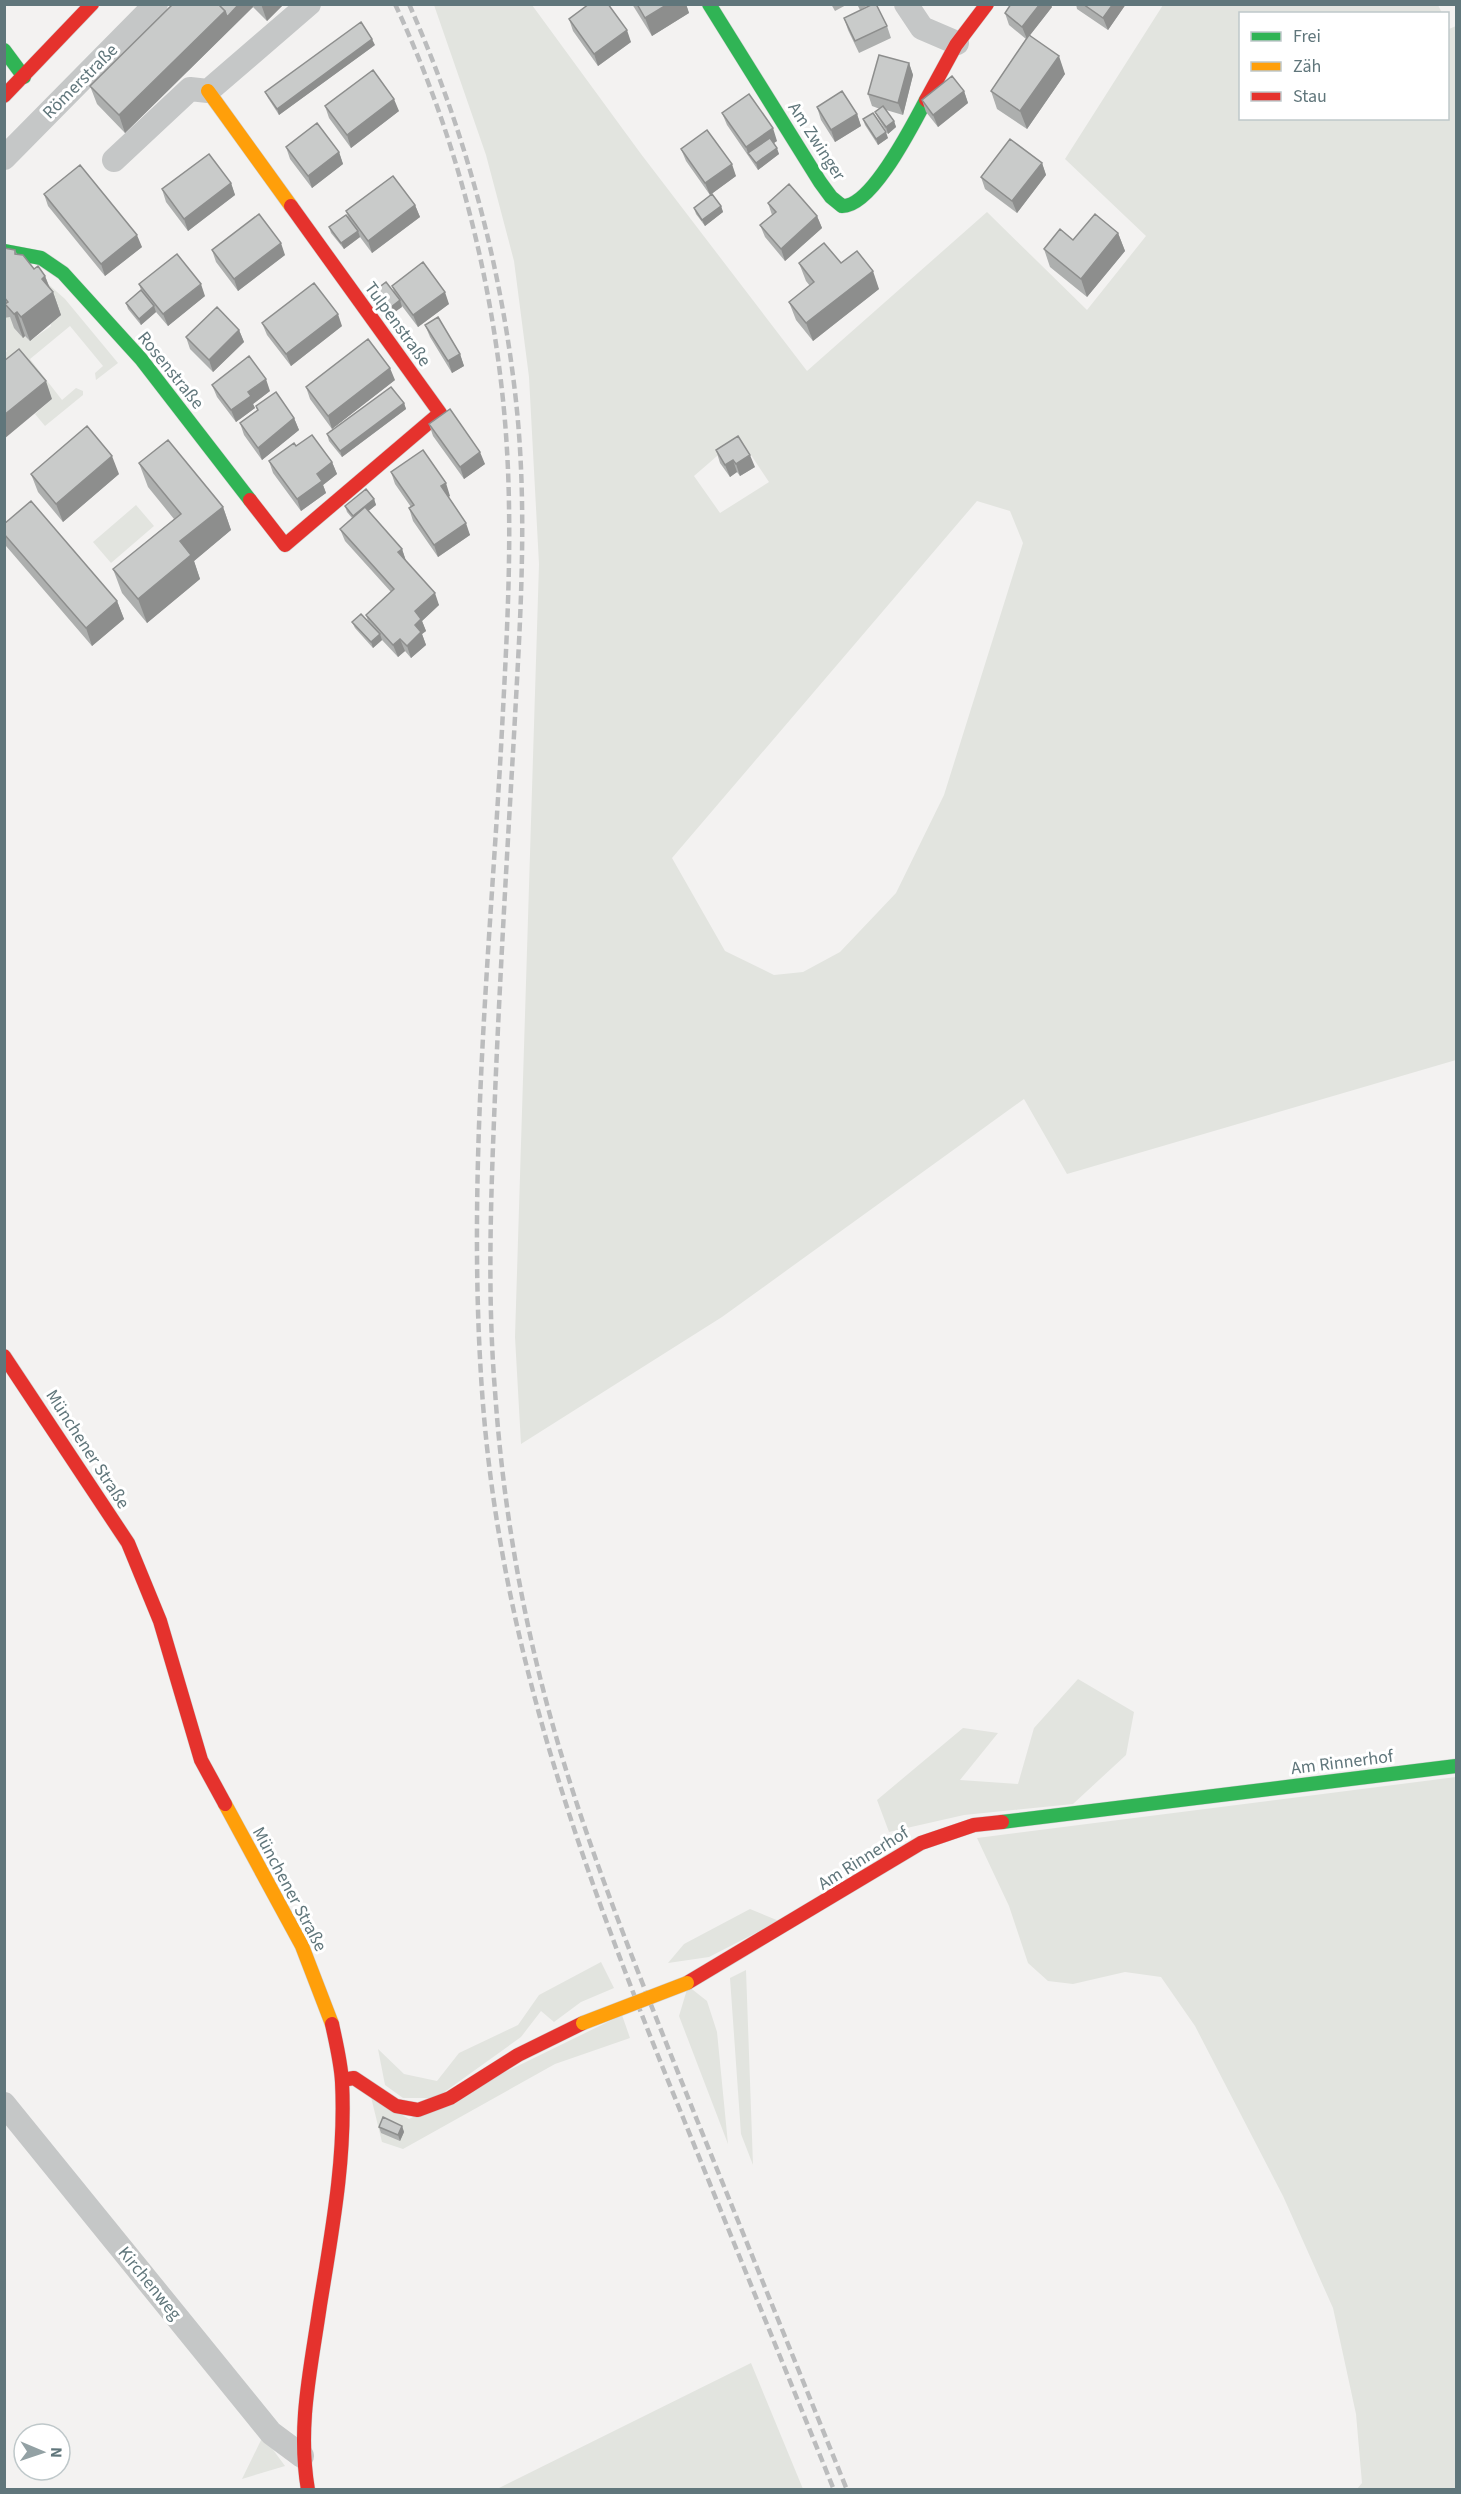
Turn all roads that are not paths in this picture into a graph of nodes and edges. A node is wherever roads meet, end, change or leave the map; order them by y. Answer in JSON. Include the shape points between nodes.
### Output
{"nodes":[{"id":1,"x":92,"y":4,"type":"edge"},
{"id":2,"x":156,"y":4,"type":"edge"},
{"id":3,"x":309,"y":4,"type":"edge"},
{"id":4,"x":709,"y":4,"type":"edge"},
{"id":5,"x":906,"y":4,"type":"edge"},
{"id":6,"x":987,"y":4,"type":"edge"},
{"id":7,"x":957,"y":43,"type":"junction"},
{"id":8,"x":4,"y":50,"type":"edge"},
{"id":9,"x":24,"y":77,"type":"junction"},
{"id":10,"x":208,"y":91,"type":"junction"},
{"id":11,"x":4,"y":96,"type":"edge"},
{"id":12,"x":4,"y":158,"type":"edge"},
{"id":13,"x":114,"y":160,"type":"dead end"},
{"id":14,"x":4,"y":251,"type":"edge"},
{"id":15,"x":285,"y":545,"type":"joint"},
{"id":16,"x":4,"y":1356,"type":"edge"},
{"id":17,"x":1456,"y":1766,"type":"edge"},
{"id":18,"x":342,"y":2080,"type":"junction"},
{"id":19,"x":4,"y":2104,"type":"edge"},
{"id":20,"x":302,"y":2456,"type":"junction"},
{"id":21,"x":308,"y":2490,"type":"edge"}],
"edges":[{"from":1,"to":9,"type":"street"},
{"from":2,"to":12,"type":"street","name":"Römerstraße"},
{"from":3,"to":10,"type":"street","via":[[285,31]]},
{"from":4,"to":7,"type":"street","name":"Am Zwinger","via":[[820,182],[836,204],[844,206],[855,204],[877,182]]},
{"from":5,"to":7,"type":"street","via":[[922,28]]},
{"from":6,"to":7,"type":"street"},
{"from":8,"to":9,"type":"street"},
{"from":9,"to":11,"type":"street"},
{"from":10,"to":13,"type":"street","via":[[190,89]]},
{"from":10,"to":15,"type":"street","name":"Tulpenstraße","via":[[440,413]]},
{"from":14,"to":15,"type":"street","name":"Rosenstraße","via":[[41,258],[63,273],[141,358]]},
{"from":16,"to":18,"type":"street","name":"Münchener Straße","via":[[128,1543],[160,1621],[201,1760],[302,1946],[332,2021]]},
{"from":17,"to":18,"type":"street","name":"Am Rinnerhof","bridge":true,"via":[[974,1825],[921,1843],[687,1983],[583,2023],[518,2055],[450,2098],[418,2110],[396,2106],[354,2078]]},
{"from":18,"to":20,"type":"street","name":"Münchener Straße","via":[[343,2134],[336,2206],[304,2409]]},
{"from":19,"to":20,"type":"street","name":"Kirchenweg","via":[[271,2433]]},
{"from":20,"to":21,"type":"street","name":"Münchener Straße"}]}
